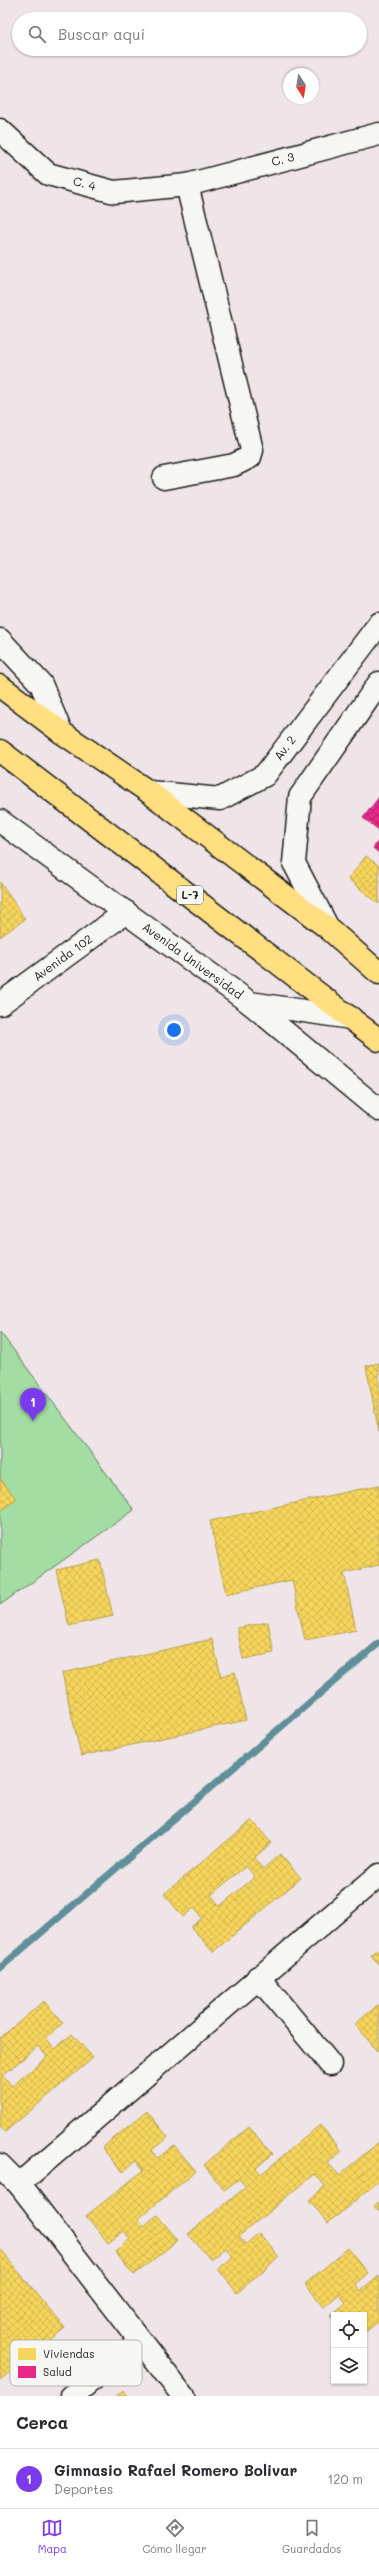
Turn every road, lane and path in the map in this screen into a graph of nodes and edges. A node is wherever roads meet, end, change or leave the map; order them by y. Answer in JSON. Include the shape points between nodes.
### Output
{"nodes":[{"id":1,"x":0,"y":130,"type":"edge"},
{"id":2,"x":379,"y":134,"type":"edge"},
{"id":3,"x":187,"y":185,"type":"junction"},
{"id":4,"x":164,"y":478,"type":"dead end"},
{"id":5,"x":379,"y":624,"type":"edge"},
{"id":6,"x":0,"y":640,"type":"edge"},
{"id":7,"x":379,"y":683,"type":"edge"},
{"id":8,"x":0,"y":686,"type":"edge"},
{"id":9,"x":61,"y":732,"type":"junction"},
{"id":10,"x":0,"y":752,"type":"edge"},
{"id":11,"x":149,"y":792,"type":"junction"},
{"id":12,"x":0,"y":822,"type":"edge"},
{"id":13,"x":126,"y":912,"type":"junction"},
{"id":14,"x":328,"y":928,"type":"junction"},
{"id":15,"x":379,"y":973,"type":"edge"},
{"id":16,"x":250,"y":1003,"type":"junction"},
{"id":17,"x":0,"y":1004,"type":"edge"},
{"id":18,"x":351,"y":1018,"type":"junction"},
{"id":19,"x":379,"y":1040,"type":"edge"},
{"id":20,"x":379,"y":1110,"type":"edge"},
{"id":21,"x":379,"y":1875,"type":"edge"},
{"id":22,"x":258,"y":1978,"type":"junction"},
{"id":23,"x":330,"y":2064,"type":"dead end"},
{"id":24,"x":0,"y":2165,"type":"edge"},
{"id":25,"x":19,"y":2184,"type":"junction"},
{"id":26,"x":139,"y":2340,"type":"edge"},
{"id":27,"x":142,"y":2344,"type":"edge"},
{"id":28,"x":84,"y":2386,"type":"edge"},
{"id":29,"x":72,"y":2396,"type":"edge"},
{"id":30,"x":183,"y":2396,"type":"edge"}],
"edges":[{"from":1,"to":3,"type":"street","name":"C. 4","via":[[48,174],[114,192]]},
{"from":2,"to":3,"type":"street","name":"C. 3"},
{"from":3,"to":4,"type":"street","via":[[252,450],[250,457],[234,465]]},
{"from":5,"to":11,"type":"street","name":"Av. 2","via":[[265,775],[220,799]]},
{"from":6,"to":9,"type":"street","via":[[41,684]]},
{"from":7,"to":14,"type":"street","via":[[300,797],[294,863]]},
{"from":8,"to":9,"type":"main road"},
{"from":9,"to":11,"type":"main road"},
{"from":10,"to":18,"type":"main road","number":"L-7"},
{"from":11,"to":14,"type":"main road"},
{"from":12,"to":13,"type":"street","name":"Avenida Universidad"},
{"from":13,"to":16,"type":"street","name":"Avenida Universidad"},
{"from":13,"to":17,"type":"street","name":"Avenida 102"},
{"from":14,"to":15,"type":"main road"},
{"from":16,"to":18,"type":"street"},
{"from":16,"to":20,"type":"street","name":"Avenida Universidad"},
{"from":18,"to":19,"type":"main road","number":"L-7"},
{"from":21,"to":22,"type":"street"},
{"from":22,"to":23,"type":"street"},
{"from":22,"to":25,"type":"street"},
{"from":24,"to":25,"type":"street"},
{"from":25,"to":26,"type":"street"},
{"from":27,"to":30,"type":"street"},
{"from":28,"to":29,"type":"street"}]}
